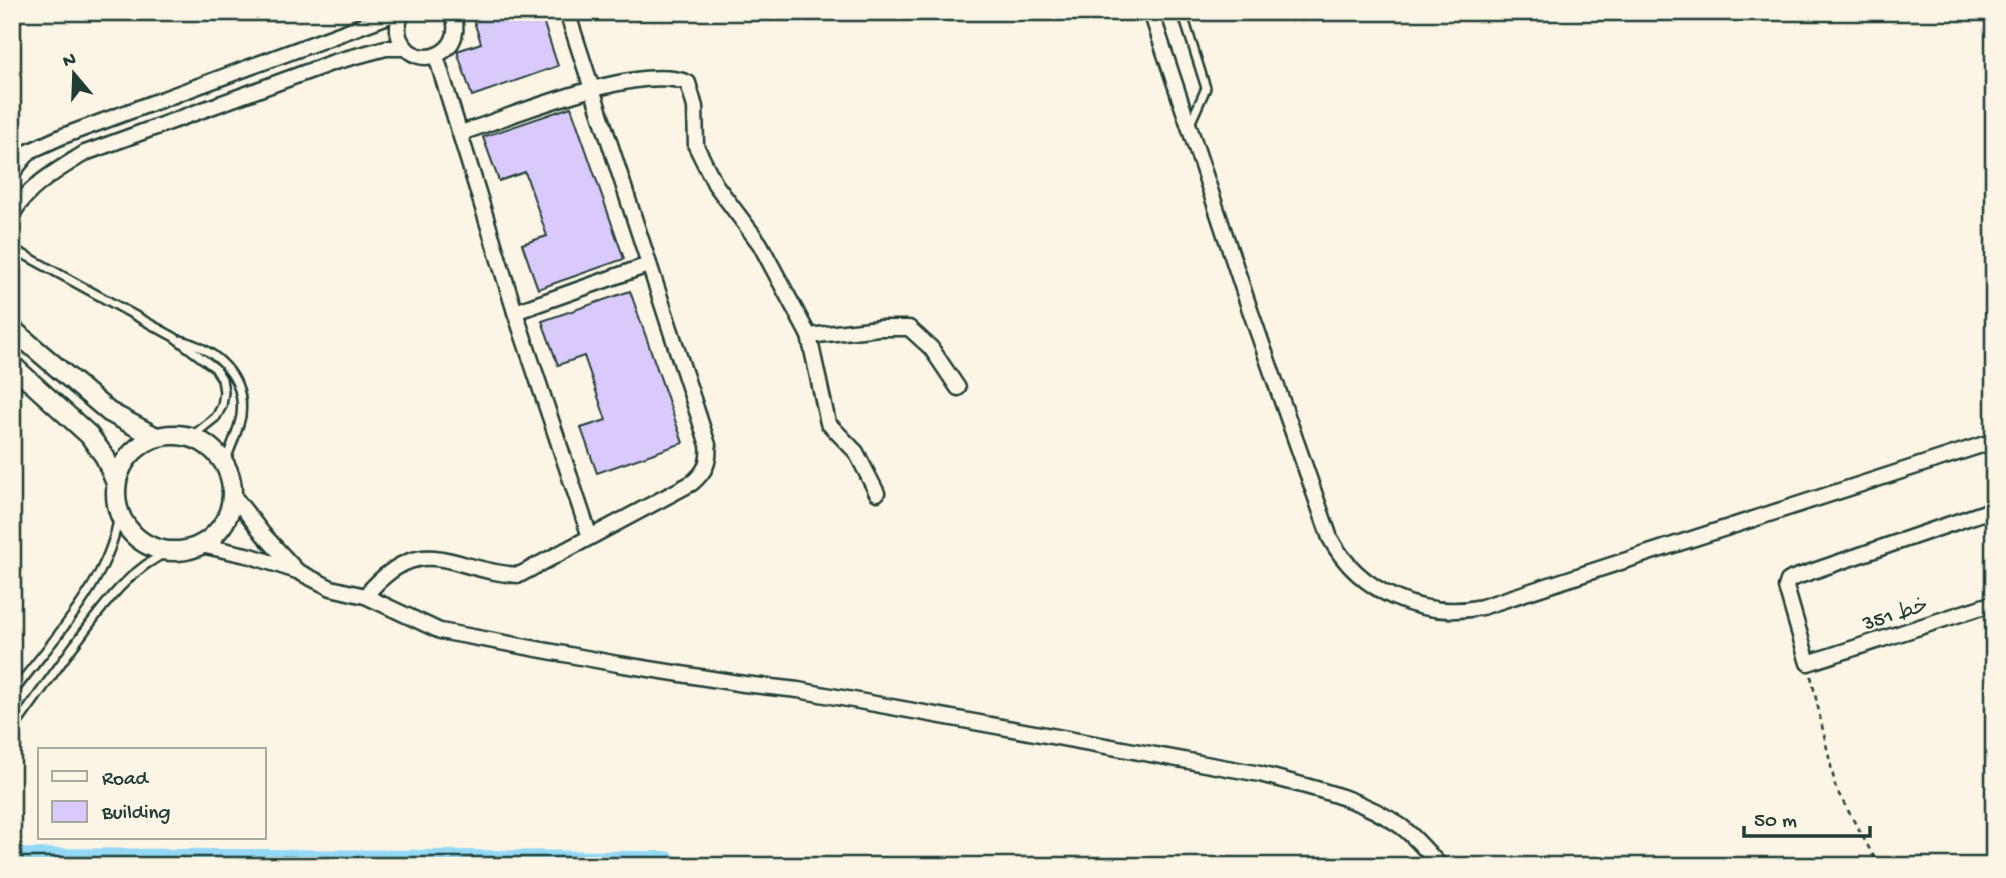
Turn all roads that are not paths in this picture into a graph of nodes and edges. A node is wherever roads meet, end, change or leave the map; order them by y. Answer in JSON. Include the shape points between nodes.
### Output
{"nodes":[{"id":1,"x":401,"y":12,"type":"edge"},
{"id":2,"x":451,"y":12,"type":"edge"},
{"id":3,"x":568,"y":12,"type":"edge"},
{"id":4,"x":1151,"y":12,"type":"edge"},
{"id":5,"x":1182,"y":12,"type":"edge"},
{"id":6,"x":406,"y":48,"type":"junction"},
{"id":7,"x":436,"y":56,"type":"junction"},
{"id":8,"x":591,"y":89,"type":"junction"},
{"id":9,"x":1188,"y":128,"type":"junction"},
{"id":10,"x":461,"y":133,"type":"junction"},
{"id":11,"x":12,"y":173,"type":"edge"},
{"id":12,"x":12,"y":215,"type":"edge"},
{"id":13,"x":12,"y":248,"type":"edge"},
{"id":14,"x":648,"y":265,"type":"junction"},
{"id":15,"x":515,"y":312,"type":"junction"},
{"id":16,"x":12,"y":329,"type":"edge"},
{"id":17,"x":809,"y":336,"type":"junction"},
{"id":18,"x":174,"y":338,"type":"junction"},
{"id":19,"x":12,"y":365,"type":"edge"},
{"id":20,"x":958,"y":388,"type":"dead end"},
{"id":21,"x":156,"y":437,"type":"junction"},
{"id":22,"x":191,"y":437,"type":"junction"},
{"id":23,"x":1994,"y":441,"type":"edge"},
{"id":24,"x":225,"y":463,"type":"junction"},
{"id":25,"x":116,"y":483,"type":"junction"},
{"id":26,"x":877,"y":493,"type":"dead end"},
{"id":27,"x":232,"y":494,"type":"junction"},
{"id":28,"x":1994,"y":509,"type":"edge"},
{"id":29,"x":119,"y":514,"type":"junction"},
{"id":30,"x":590,"y":537,"type":"junction"},
{"id":31,"x":201,"y":545,"type":"junction"},
{"id":32,"x":170,"y":551,"type":"junction"},
{"id":33,"x":297,"y":571,"type":"junction"},
{"id":34,"x":365,"y":596,"type":"junction"},
{"id":35,"x":1994,"y":603,"type":"edge"},
{"id":36,"x":12,"y":694,"type":"edge"},
{"id":37,"x":12,"y":731,"type":"edge"},
{"id":38,"x":1440,"y":866,"type":"edge"}],
"edges":[{"from":1,"to":6,"type":"street","via":[[398,34]]},
{"from":1,"to":11,"type":"street","via":[[63,136],[30,151]]},
{"from":2,"to":7,"type":"street","via":[[456,23],[454,39]]},
{"from":3,"to":8,"type":"street"},
{"from":4,"to":9,"type":"street"},
{"from":5,"to":9,"type":"lane","via":[[1206,88]]},
{"from":6,"to":7,"type":"street","via":[[420,56]]},
{"from":6,"to":12,"type":"street","via":[[386,48],[334,61],[85,153],[48,176],[20,201]]},
{"from":7,"to":10,"type":"street"},
{"from":8,"to":10,"type":"street"},
{"from":8,"to":14,"type":"street"},
{"from":8,"to":17,"type":"street","via":[[647,79],[675,78],[688,83],[695,107],[696,146],[715,184],[760,244]]},
{"from":9,"to":23,"type":"street","via":[[1330,538],[1338,554],[1365,582],[1399,601],[1440,610],[1482,607]]},
{"from":10,"to":15,"type":"street"},
{"from":13,"to":18,"type":"lane"},
{"from":14,"to":15,"type":"street"},
{"from":14,"to":30,"type":"street","via":[[708,445],[707,464],[692,483]]},
{"from":15,"to":30,"type":"street"},
{"from":16,"to":21,"type":"street","via":[[109,412]]},
{"from":17,"to":20,"type":"street","via":[[909,328],[931,348]]},
{"from":17,"to":26,"type":"street","via":[[828,424],[856,452]]},
{"from":18,"to":22,"type":"lane","via":[[215,368],[222,379],[224,393],[216,417]]},
{"from":18,"to":24,"type":"lane","via":[[212,354],[228,366],[237,382],[241,416]]},
{"from":19,"to":25,"type":"street","via":[[89,435]]},
{"from":21,"to":22,"type":"street"},
{"from":21,"to":25,"type":"street","via":[[130,454]]},
{"from":22,"to":24,"type":"street","via":[[210,447]]},
{"from":24,"to":27,"type":"street"},
{"from":25,"to":29,"type":"street"},
{"from":27,"to":31,"type":"street","via":[[224,524]]},
{"from":27,"to":33,"type":"street"},
{"from":28,"to":35,"type":"street","name":"خط 351","via":[[1790,579],[1787,584],[1808,663]]},
{"from":29,"to":32,"type":"street","via":[[139,540]]},
{"from":29,"to":36,"type":"lane","via":[[116,537],[103,567]]},
{"from":30,"to":34,"type":"street","via":[[519,575],[494,574],[440,557],[415,559],[381,577]]},
{"from":31,"to":32,"type":"street"},
{"from":31,"to":33,"type":"street"},
{"from":32,"to":37,"type":"lane","via":[[153,559],[106,603]]},
{"from":33,"to":34,"type":"street","via":[[331,588]]},
{"from":34,"to":38,"type":"street","via":[[440,631],[505,645],[798,690],[1272,777],[1369,807],[1402,828]]}]}
